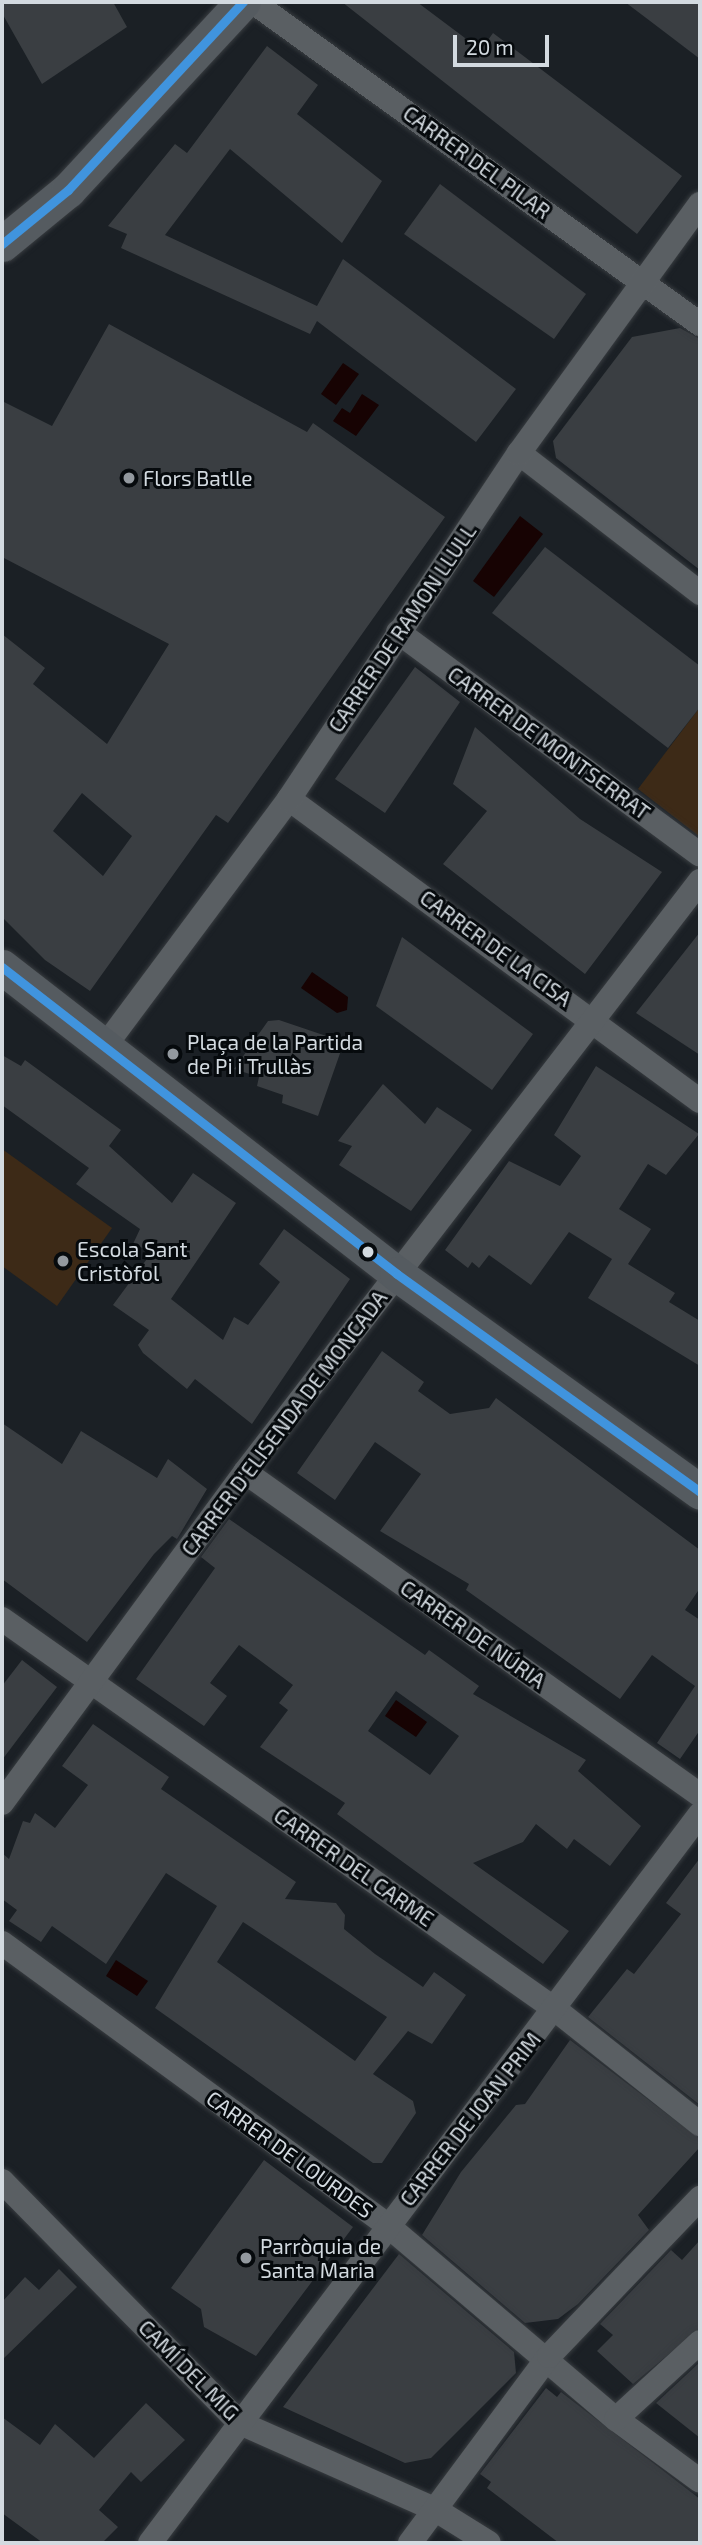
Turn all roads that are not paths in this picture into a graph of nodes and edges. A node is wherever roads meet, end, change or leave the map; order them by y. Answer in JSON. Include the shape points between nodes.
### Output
{"nodes":[{"id":1,"x":243,"y":2,"type":"edge"},
{"id":2,"x":253,"y":2,"type":"edge"},
{"id":3,"x":700,"y":204,"type":"edge"},
{"id":4,"x":2,"y":244,"type":"edge"},
{"id":5,"x":642,"y":281,"type":"junction"},
{"id":6,"x":700,"y":324,"type":"edge"},
{"id":7,"x":519,"y":453,"type":"junction"},
{"id":8,"x":700,"y":593,"type":"edge"},
{"id":9,"x":398,"y":632,"type":"junction"},
{"id":10,"x":289,"y":799,"type":"junction"},
{"id":11,"x":700,"y":855,"type":"edge"},
{"id":12,"x":700,"y":881,"type":"edge"},
{"id":13,"x":2,"y":967,"type":"edge"},
{"id":14,"x":594,"y":1018,"type":"junction"},
{"id":15,"x":102,"y":1050,"type":"junction"},
{"id":16,"x":700,"y":1101,"type":"edge"},
{"id":17,"x":397,"y":1274,"type":"junction"},
{"id":18,"x":245,"y":1472,"type":"junction"},
{"id":19,"x":700,"y":1492,"type":"edge"},
{"id":20,"x":2,"y":1619,"type":"edge"},
{"id":21,"x":93,"y":1682,"type":"junction"},
{"id":22,"x":700,"y":1795,"type":"edge"},
{"id":23,"x":2,"y":1803,"type":"edge"},
{"id":24,"x":700,"y":1814,"type":"edge"},
{"id":25,"x":2,"y":1944,"type":"edge"},
{"id":26,"x":556,"y":2010,"type":"junction"},
{"id":27,"x":700,"y":2124,"type":"edge"},
{"id":28,"x":2,"y":2181,"type":"edge"},
{"id":29,"x":700,"y":2198,"type":"edge"},
{"id":30,"x":387,"y":2225,"type":"junction"},
{"id":31,"x":700,"y":2342,"type":"edge"},
{"id":32,"x":549,"y":2357,"type":"junction"},
{"id":33,"x":616,"y":2419,"type":"junction"},
{"id":34,"x":240,"y":2423,"type":"junction"},
{"id":35,"x":700,"y":2481,"type":"edge"},
{"id":36,"x":436,"y":2510,"type":"junction"},
{"id":37,"x":150,"y":2543,"type":"edge"},
{"id":38,"x":410,"y":2543,"type":"edge"},
{"id":39,"x":488,"y":2543,"type":"edge"}],
"edges":[{"from":1,"to":4,"type":"street","via":[[68,190]]},
{"from":2,"to":5,"type":"street","name":"CARRER DEL PILAR"},
{"from":3,"to":5,"type":"street","name":"CARRER DE RAMON LLULL"},
{"from":5,"to":6,"type":"street","name":"CARRER DEL PILAR"},
{"from":5,"to":7,"type":"street","name":"CARRER DE RAMON LLULL"},
{"from":7,"to":8,"type":"street"},
{"from":7,"to":9,"type":"street","name":"CARRER DE RAMON LLULL"},
{"from":9,"to":10,"type":"street","name":"CARRER DE RAMON LLULL"},
{"from":9,"to":11,"type":"street","name":"CARRER DE MONTSERRAT"},
{"from":10,"to":14,"type":"street","name":"CARRER DE LA CISA"},
{"from":10,"to":15,"type":"street","name":"CARRER DE RAMON LLULL"},
{"from":12,"to":14,"type":"street","name":"CARRER D'ELISENDA DE MONCADA"},
{"from":13,"to":15,"type":"street"},
{"from":14,"to":16,"type":"street","name":"CARRER DE LA CISA"},
{"from":14,"to":17,"type":"street","name":"CARRER D'ELISENDA DE MONCADA"},
{"from":15,"to":17,"type":"street"},
{"from":17,"to":18,"type":"street","name":"CARRER D'ELISENDA DE MONCADA"},
{"from":17,"to":19,"type":"street"},
{"from":18,"to":21,"type":"street","name":"CARRER D'ELISENDA DE MONCADA"},
{"from":18,"to":22,"type":"street","name":"CARRER DE NÚRIA"},
{"from":20,"to":21,"type":"street","name":"CARRER DEL CARME"},
{"from":21,"to":23,"type":"street","name":"CARRER D'ELISENDA DE MONCADA"},
{"from":21,"to":26,"type":"street","name":"CARRER DEL CARME"},
{"from":24,"to":26,"type":"street","name":"CARRER DE JOAN PRIM"},
{"from":25,"to":30,"type":"street","name":"CARRER DE LOURDES"},
{"from":26,"to":27,"type":"street","name":"CARRER DEL CARME"},
{"from":26,"to":30,"type":"street","name":"CARRER DE JOAN PRIM"},
{"from":28,"to":34,"type":"street","name":"CAMÍ DEL MIG"},
{"from":29,"to":32,"type":"street"},
{"from":30,"to":32,"type":"street","name":"CARRER DE LOURDES"},
{"from":30,"to":34,"type":"street","name":"CARRER DE JOAN PRIM"},
{"from":31,"to":33,"type":"street"},
{"from":32,"to":33,"type":"street","name":"CARRER DE LOURDES"},
{"from":32,"to":36,"type":"street"},
{"from":33,"to":35,"type":"street","name":"CARRER DE LOURDES"},
{"from":34,"to":36,"type":"street","name":"CAMÍ DEL MIG"},
{"from":34,"to":37,"type":"street","name":"CARRER DE JOAN PRIM"},
{"from":36,"to":38,"type":"street"},
{"from":36,"to":39,"type":"street","name":"CAMÍ DEL MIG"}]}
